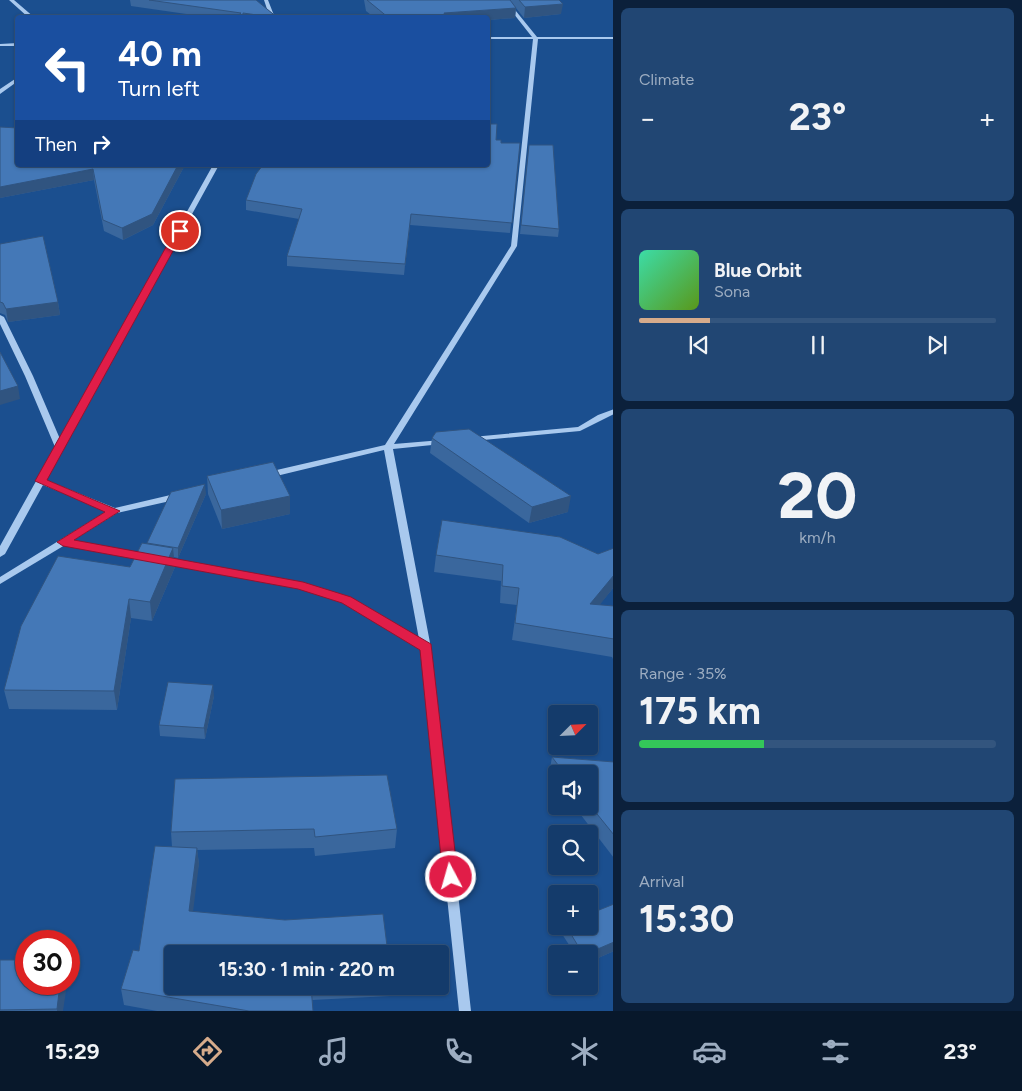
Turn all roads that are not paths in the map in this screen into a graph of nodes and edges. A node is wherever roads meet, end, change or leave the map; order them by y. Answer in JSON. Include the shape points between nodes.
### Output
{"nodes":[{"id":1,"x":11,"y":0,"type":"edge"},
{"id":2,"x":266,"y":0,"type":"edge"},
{"id":3,"x":505,"y":0,"type":"edge"},
{"id":4,"x":29,"y":15,"type":"edge"},
{"id":5,"x":272,"y":15,"type":"edge"},
{"id":6,"x":490,"y":38,"type":"edge"},
{"id":7,"x":536,"y":38,"type":"junction"},
{"id":8,"x":613,"y":38,"type":"edge"},
{"id":9,"x":15,"y":44,"type":"edge"},
{"id":10,"x":0,"y":45,"type":"edge"},
{"id":11,"x":15,"y":80,"type":"edge"},
{"id":12,"x":1,"y":91,"type":"edge"},
{"id":13,"x":215,"y":167,"type":"edge"},
{"id":14,"x":0,"y":317,"type":"edge"},
{"id":15,"x":613,"y":411,"type":"edge"},
{"id":16,"x":59,"y":447,"type":"junction"},
{"id":17,"x":388,"y":447,"type":"junction"},
{"id":18,"x":256,"y":478,"type":"edge"},
{"id":19,"x":41,"y":481,"type":"junction"},
{"id":20,"x":190,"y":493,"type":"edge"},
{"id":21,"x":114,"y":511,"type":"junction"},
{"id":22,"x":63,"y":542,"type":"junction"},
{"id":23,"x":0,"y":554,"type":"edge"},
{"id":24,"x":0,"y":581,"type":"edge"},
{"id":25,"x":426,"y":648,"type":"junction"},
{"id":26,"x":465,"y":1011,"type":"edge"}],
"edges":[{"from":1,"to":4,"type":"street"},
{"from":2,"to":5,"type":"street"},
{"from":3,"to":7,"type":"street"},
{"from":6,"to":7,"type":"street"},
{"from":7,"to":8,"type":"street"},
{"from":7,"to":17,"type":"street","via":[[514,246]]},
{"from":9,"to":10,"type":"street"},
{"from":11,"to":12,"type":"street"},
{"from":13,"to":16,"type":"street"},
{"from":14,"to":16,"type":"street"},
{"from":15,"to":17,"type":"street","via":[[603,413],[580,429]]},
{"from":16,"to":19,"type":"street"},
{"from":17,"to":18,"type":"street"},
{"from":17,"to":25,"type":"street"},
{"from":19,"to":21,"type":"street"},
{"from":19,"to":23,"type":"street"},
{"from":20,"to":21,"type":"street"},
{"from":21,"to":22,"type":"street"},
{"from":22,"to":24,"type":"street"},
{"from":22,"to":25,"type":"street","via":[[299,585],[346,600]]},
{"from":25,"to":26,"type":"street"}]}
